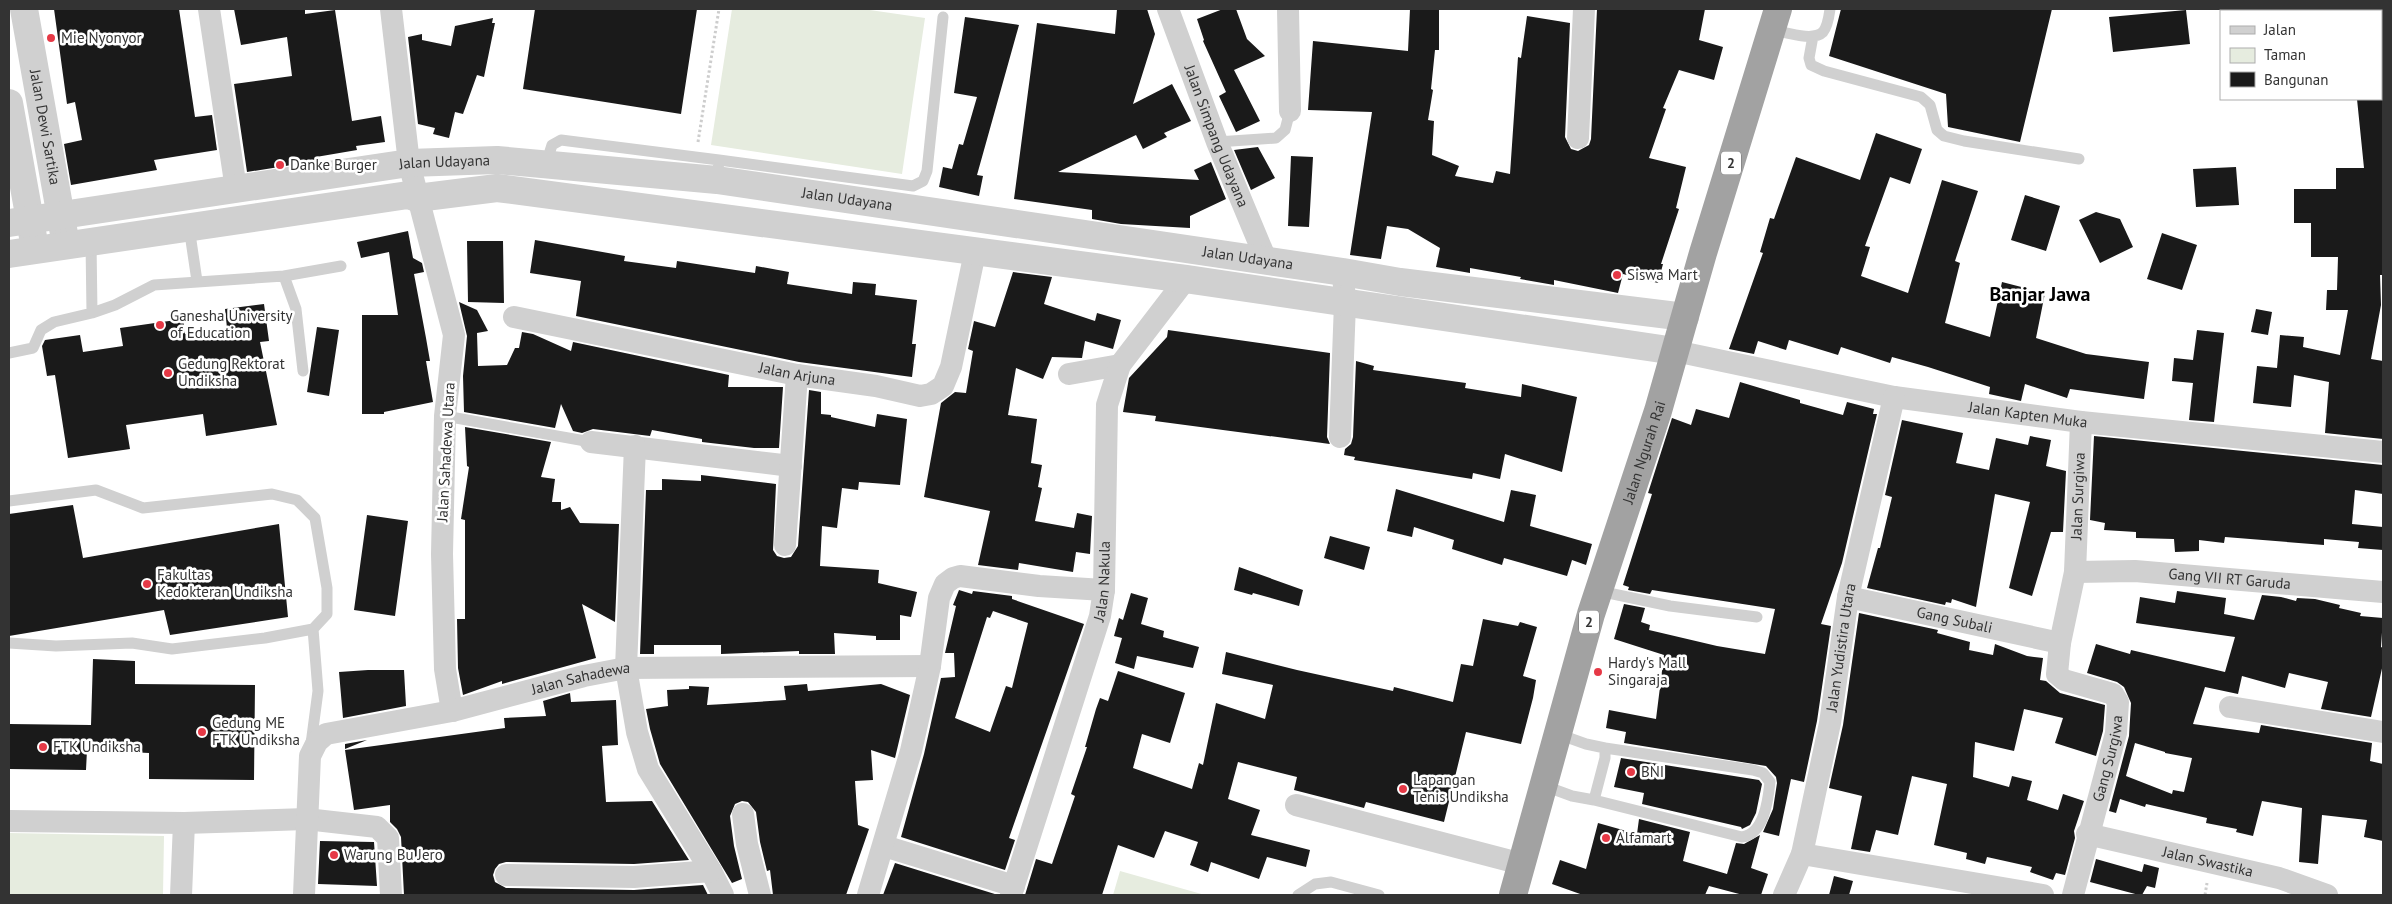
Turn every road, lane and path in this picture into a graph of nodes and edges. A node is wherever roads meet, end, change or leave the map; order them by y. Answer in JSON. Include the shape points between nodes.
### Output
{"nodes":[{"id":1,"x":24,"y":9,"type":"edge"},
{"id":2,"x":210,"y":9,"type":"edge"},
{"id":3,"x":391,"y":9,"type":"edge"},
{"id":4,"x":719,"y":9,"type":"edge"},
{"id":5,"x":1168,"y":9,"type":"edge"},
{"id":6,"x":1288,"y":9,"type":"edge"},
{"id":7,"x":1584,"y":9,"type":"edge"},
{"id":8,"x":1830,"y":9,"type":"edge"},
{"id":9,"x":943,"y":17,"type":"dead end"},
{"id":10,"x":1775,"y":20,"type":"edge"},
{"id":11,"x":1813,"y":36,"type":"junction"},
{"id":12,"x":9,"y":103,"type":"edge"},
{"id":13,"x":1290,"y":111,"type":"joint"},
{"id":14,"x":698,"y":138,"type":"dead end"},
{"id":15,"x":1578,"y":138,"type":"dead end"},
{"id":16,"x":1217,"y":142,"type":"junction"},
{"id":17,"x":2080,"y":159,"type":"dead end"},
{"id":18,"x":409,"y":163,"type":"junction"},
{"id":19,"x":718,"y":170,"type":"junction"},
{"id":20,"x":236,"y":189,"type":"junction"},
{"id":21,"x":417,"y":198,"type":"junction"},
{"id":22,"x":60,"y":216,"type":"junction"},
{"id":23,"x":712,"y":216,"type":"junction"},
{"id":24,"x":19,"y":222,"type":"edge"},
{"id":25,"x":1020,"y":224,"type":"junction"},
{"id":26,"x":189,"y":227,"type":"junction"},
{"id":27,"x":79,"y":243,"type":"junction"},
{"id":28,"x":35,"y":250,"type":"junction"},
{"id":29,"x":975,"y":252,"type":"junction"},
{"id":30,"x":9,"y":254,"type":"edge"},
{"id":31,"x":1015,"y":257,"type":"junction"},
{"id":32,"x":1267,"y":262,"type":"junction"},
{"id":33,"x":341,"y":266,"type":"dead end"},
{"id":34,"x":1343,"y":272,"type":"junction"},
{"id":35,"x":284,"y":276,"type":"junction"},
{"id":36,"x":1186,"y":279,"type":"junction"},
{"id":37,"x":197,"y":281,"type":"junction"},
{"id":38,"x":1345,"y":303,"type":"junction"},
{"id":39,"x":92,"y":313,"type":"junction"},
{"id":40,"x":514,"y":317,"type":"dead end"},
{"id":41,"x":1685,"y":317,"type":"junction"},
{"id":42,"x":1675,"y":352,"type":"junction"},
{"id":43,"x":9,"y":353,"type":"edge"},
{"id":44,"x":1120,"y":365,"type":"junction"},
{"id":45,"x":303,"y":371,"type":"dead end"},
{"id":46,"x":797,"y":374,"type":"junction"},
{"id":47,"x":1069,"y":374,"type":"dead end"},
{"id":48,"x":1894,"y":397,"type":"junction"},
{"id":49,"x":445,"y":416,"type":"junction"},
{"id":50,"x":2081,"y":422,"type":"junction"},
{"id":51,"x":1340,"y":437,"type":"dead end"},
{"id":52,"x":591,"y":442,"type":"joint"},
{"id":53,"x":635,"y":446,"type":"junction"},
{"id":54,"x":2383,"y":452,"type":"edge"},
{"id":55,"x":791,"y":466,"type":"junction"},
{"id":56,"x":9,"y":501,"type":"edge"},
{"id":57,"x":785,"y":545,"type":"dead end"},
{"id":58,"x":2075,"y":572,"type":"junction"},
{"id":59,"x":1104,"y":590,"type":"junction"},
{"id":60,"x":1599,"y":590,"type":"junction"},
{"id":61,"x":2383,"y":592,"type":"edge"},
{"id":62,"x":1848,"y":597,"type":"junction"},
{"id":63,"x":1757,"y":617,"type":"dead end"},
{"id":64,"x":313,"y":629,"type":"junction"},
{"id":65,"x":9,"y":643,"type":"edge"},
{"id":66,"x":2060,"y":643,"type":"junction"},
{"id":67,"x":930,"y":666,"type":"junction"},
{"id":68,"x":626,"y":668,"type":"junction"},
{"id":69,"x":2230,"y":707,"type":"dead end"},
{"id":70,"x":452,"y":711,"type":"junction"},
{"id":71,"x":2383,"y":732,"type":"edge"},
{"id":72,"x":1557,"y":734,"type":"junction"},
{"id":73,"x":1605,"y":748,"type":"junction"},
{"id":74,"x":310,"y":756,"type":"junction"},
{"id":75,"x":1542,"y":785,"type":"junction"},
{"id":76,"x":1594,"y":800,"type":"junction"},
{"id":77,"x":1296,"y":805,"type":"dead end"},
{"id":78,"x":743,"y":814,"type":"dead end"},
{"id":79,"x":306,"y":819,"type":"junction"},
{"id":80,"x":9,"y":820,"type":"edge"},
{"id":81,"x":184,"y":823,"type":"junction"},
{"id":82,"x":2088,"y":834,"type":"junction"},
{"id":83,"x":884,"y":846,"type":"junction"},
{"id":84,"x":1802,"y":854,"type":"junction"},
{"id":85,"x":1522,"y":864,"type":"junction"},
{"id":86,"x":711,"y":871,"type":"junction"},
{"id":87,"x":506,"y":875,"type":"dead end"},
{"id":88,"x":635,"y":886,"type":"edge"},
{"id":89,"x":1013,"y":891,"type":"edge"},
{"id":90,"x":182,"y":895,"type":"edge"},
{"id":91,"x":304,"y":895,"type":"edge"},
{"id":92,"x":391,"y":895,"type":"edge"},
{"id":93,"x":723,"y":895,"type":"edge"},
{"id":94,"x":760,"y":895,"type":"edge"},
{"id":95,"x":868,"y":895,"type":"edge"},
{"id":96,"x":1298,"y":895,"type":"edge"},
{"id":97,"x":1379,"y":895,"type":"edge"},
{"id":98,"x":1513,"y":895,"type":"edge"},
{"id":99,"x":1784,"y":895,"type":"edge"},
{"id":100,"x":2043,"y":895,"type":"edge"},
{"id":101,"x":2073,"y":895,"type":"edge"},
{"id":102,"x":2327,"y":895,"type":"edge"}],
"edges":[{"from":1,"to":22,"type":"street","name":"Jalan Dewi Sartika"},
{"from":2,"to":20,"type":"street"},
{"from":3,"to":18,"type":"street","name":"Jalan Sahadewa Utara"},
{"from":4,"to":14,"type":"path"},
{"from":5,"to":16,"type":"street","name":"Jalan Simpang Udayana"},
{"from":6,"to":13,"type":"street"},
{"from":7,"to":15,"type":"street"},
{"from":8,"to":11,"type":"lane","via":[[1822,33]]},
{"from":9,"to":19,"type":"lane","via":[[927,172],[923,180],[913,186]]},
{"from":10,"to":11,"type":"lane"},
{"from":10,"to":41,"type":"highway","name":"Jalan Ngurah Rai","number":"2"},
{"from":11,"to":17,"type":"lane","via":[[1811,64],[1824,71],[1921,97],[1930,105],[1937,130],[1944,136]]},
{"from":12,"to":24,"type":"street","name":"Jalan Dewi Sartika"},
{"from":13,"to":16,"type":"lane","via":[[1285,130],[1276,138]]},
{"from":16,"to":32,"type":"street","name":"Jalan Simpang Udayana"},
{"from":18,"to":19,"type":"street","name":"Jalan Udayana","via":[[497,160]]},
{"from":18,"to":20,"type":"street","name":"Jalan Udayana"},
{"from":18,"to":21,"type":"street","name":"Jalan Sahadewa Utara"},
{"from":19,"to":23,"type":"street"},
{"from":19,"to":25,"type":"street","name":"Jalan Udayana"},
{"from":20,"to":22,"type":"street","name":"Jalan Udayana"},
{"from":21,"to":23,"type":"street","name":"Jalan Udayana","via":[[497,188]]},
{"from":21,"to":26,"type":"street","name":"Jalan Udayana","via":[[408,195]]},
{"from":21,"to":49,"type":"street","name":"Jalan Sahadewa Utara","via":[[454,335]]},
{"from":22,"to":24,"type":"street","name":"Jalan Udayana"},
{"from":22,"to":27,"type":"street","name":"Jalan Dewi Sartika"},
{"from":23,"to":29,"type":"street","name":"Jalan Udayana"},
{"from":24,"to":28,"type":"street","name":"Jalan Dewi Sartika"},
{"from":25,"to":31,"type":"street"},
{"from":25,"to":32,"type":"street","name":"Jalan Udayana"},
{"from":26,"to":27,"type":"street","name":"Jalan Udayana"},
{"from":26,"to":37,"type":"lane"},
{"from":27,"to":28,"type":"street","name":"Jalan Udayana"},
{"from":27,"to":39,"type":"lane"},
{"from":28,"to":30,"type":"street","name":"Jalan Udayana"},
{"from":29,"to":31,"type":"street","name":"Jalan Udayana"},
{"from":29,"to":46,"type":"street","name":"Jalan Arjuna","via":[[951,368],[943,386],[931,394],[920,396]]},
{"from":31,"to":36,"type":"street","name":"Jalan Udayana"},
{"from":32,"to":34,"type":"street","name":"Jalan Udayana"},
{"from":33,"to":35,"type":"lane"},
{"from":34,"to":38,"type":"street"},
{"from":34,"to":41,"type":"street","name":"Jalan Udayana"},
{"from":35,"to":37,"type":"lane"},
{"from":35,"to":45,"type":"lane","via":[[296,309]]},
{"from":36,"to":38,"type":"street","name":"Jalan Udayana"},
{"from":36,"to":44,"type":"street","name":"Jalan Nakula"},
{"from":37,"to":39,"type":"lane","via":[[154,284]]},
{"from":38,"to":42,"type":"street","name":"Jalan Udayana"},
{"from":38,"to":51,"type":"street"},
{"from":39,"to":43,"type":"lane","via":[[54,322],[41,330],[33,348]]},
{"from":40,"to":46,"type":"street","name":"Jalan Arjuna"},
{"from":41,"to":42,"type":"highway","name":"Jalan Ngurah Rai","number":"2"},
{"from":42,"to":48,"type":"street","name":"Jalan Kapten Muka"},
{"from":42,"to":60,"type":"highway","name":"Jalan Ngurah Rai","number":"2"},
{"from":44,"to":47,"type":"street"},
{"from":44,"to":59,"type":"street","name":"Jalan Nakula","via":[[1107,405]]},
{"from":46,"to":55,"type":"street"},
{"from":48,"to":50,"type":"street","name":"Jalan Kapten Muka"},
{"from":48,"to":62,"type":"street","name":"Jalan Yudistira Utara"},
{"from":49,"to":52,"type":"lane"},
{"from":49,"to":70,"type":"street","name":"Jalan Sahadewa Utara","via":[[444,650]]},
{"from":50,"to":54,"type":"street","name":"Jalan Kapten Muka"},
{"from":50,"to":58,"type":"street","name":"Jalan Surgiwa"},
{"from":52,"to":53,"type":"street"},
{"from":53,"to":55,"type":"street"},
{"from":53,"to":68,"type":"street"},
{"from":55,"to":57,"type":"street"},
{"from":56,"to":64,"type":"lane","via":[[96,490],[143,508],[272,494],[297,500],[315,518],[327,588],[327,614]]},
{"from":58,"to":61,"type":"street","name":"Gang VII RT Garuda","via":[[2135,571]]},
{"from":58,"to":66,"type":"street","name":"Gang Surgiwa"},
{"from":59,"to":67,"type":"street","via":[[960,576],[952,578],[945,584],[939,598]]},
{"from":59,"to":89,"type":"street","name":"Jalan Nakula","via":[[1097,624]]},
{"from":60,"to":63,"type":"lane","via":[[1670,606]]},
{"from":60,"to":72,"type":"highway","name":"Jalan Ngurah Rai","number":"2"},
{"from":62,"to":66,"type":"street","name":"Gang Subali"},
{"from":62,"to":84,"type":"street","name":"Jalan Yudistira Utara","via":[[1830,723]]},
{"from":64,"to":65,"type":"lane","via":[[172,649],[132,644],[56,646]]},
{"from":64,"to":74,"type":"lane","via":[[318,691]]},
{"from":66,"to":82,"type":"street","name":"Gang Surgiwa","via":[[2057,674],[2064,680],[2113,694],[2118,702],[2116,733]]},
{"from":67,"to":68,"type":"street","name":"Jalan Sahadewa"},
{"from":67,"to":83,"type":"street","via":[[911,751]]},
{"from":68,"to":70,"type":"street","name":"Jalan Sahadewa"},
{"from":68,"to":86,"type":"street","via":[[637,732],[648,769]]},
{"from":69,"to":71,"type":"street"},
{"from":70,"to":74,"type":"street","name":"Jalan Sahadewa","via":[[326,734]]},
{"from":72,"to":73,"type":"lane"},
{"from":72,"to":75,"type":"highway","name":"Jalan Ngurah Rai","number":"2"},
{"from":73,"to":76,"type":"lane","via":[[1606,758]]},
{"from":73,"to":76,"type":"lane","via":[[1763,773],[1770,782],[1769,798],[1757,831],[1742,837]]},
{"from":74,"to":79,"type":"street"},
{"from":75,"to":76,"type":"lane"},
{"from":75,"to":85,"type":"highway","name":"Jalan Ngurah Rai","number":"2"},
{"from":77,"to":85,"type":"street"},
{"from":78,"to":94,"type":"street","via":[[746,844]]},
{"from":79,"to":81,"type":"street"},
{"from":79,"to":91,"type":"street"},
{"from":79,"to":92,"type":"street","via":[[377,827],[384,832],[388,838]]},
{"from":80,"to":81,"type":"street"},
{"from":81,"to":90,"type":"street"},
{"from":82,"to":101,"type":"street","name":"Gang Surgiwa"},
{"from":82,"to":102,"type":"street","name":"Jalan Swastika","via":[[2279,878]]},
{"from":83,"to":89,"type":"street"},
{"from":83,"to":95,"type":"street"},
{"from":84,"to":99,"type":"street","name":"Jalan Yudistira Utara"},
{"from":84,"to":100,"type":"street"},
{"from":85,"to":98,"type":"highway","name":"Jalan Ngurah Rai","number":"2"},
{"from":86,"to":88,"type":"street"},
{"from":86,"to":93,"type":"street"},
{"from":87,"to":88,"type":"street"},
{"from":96,"to":97,"type":"lane","via":[[1315,884],[1331,882]]}]}
